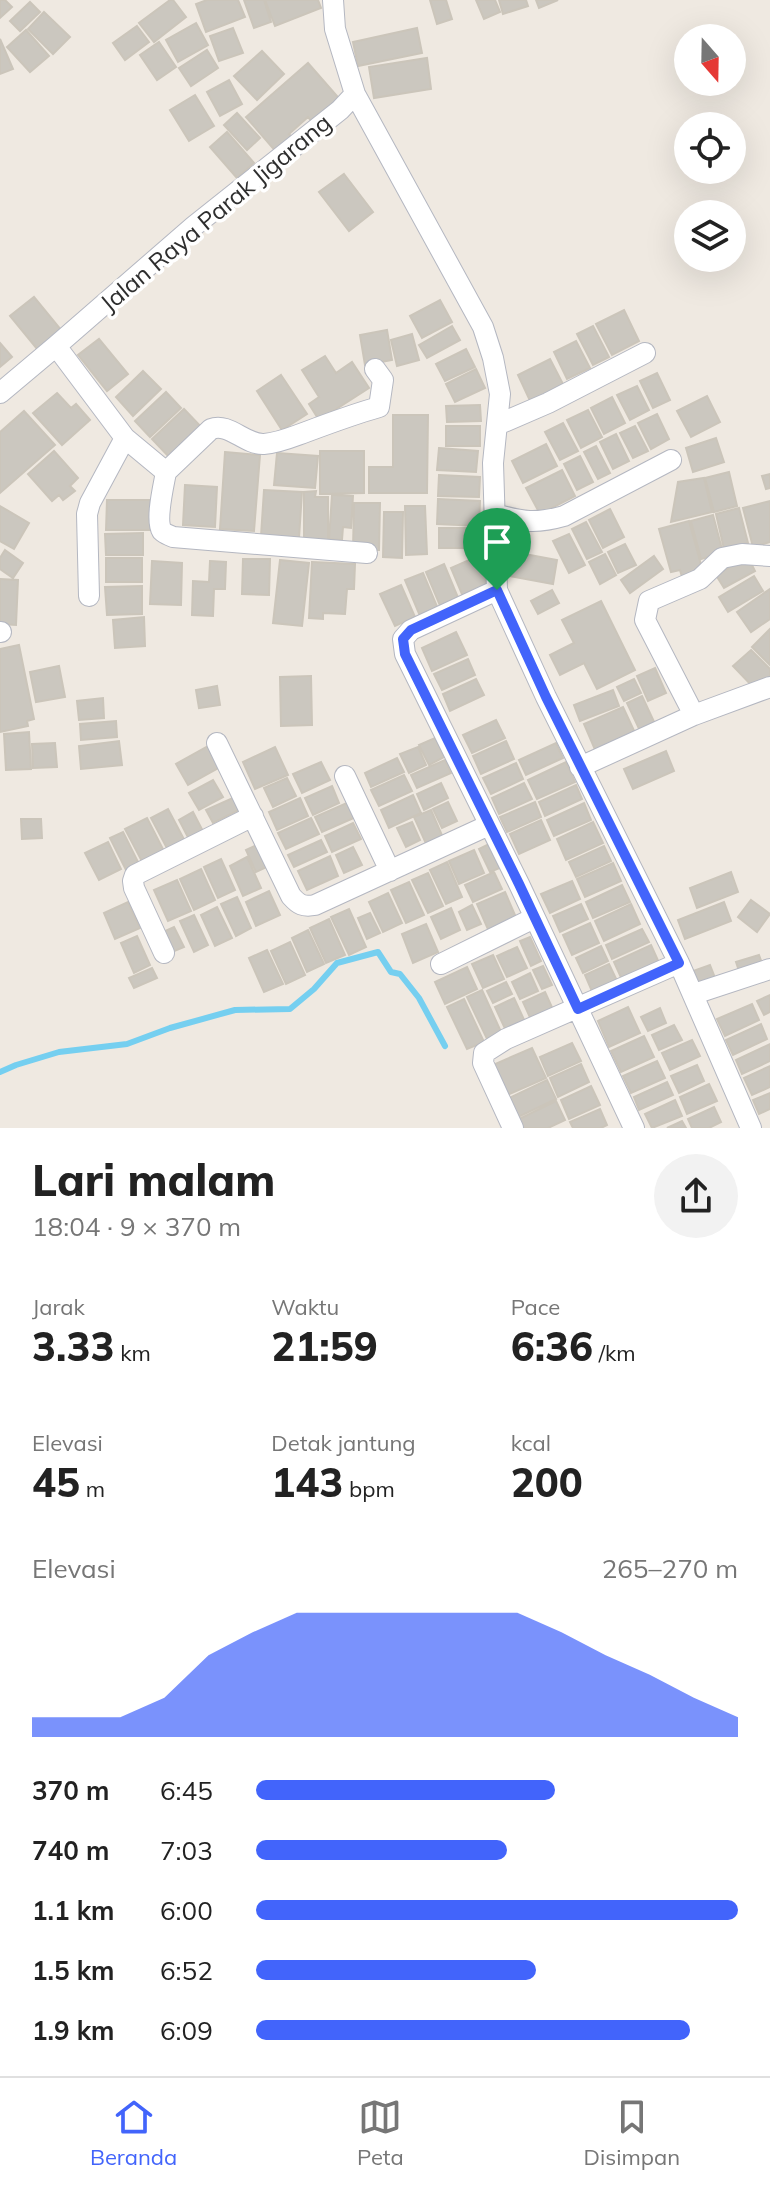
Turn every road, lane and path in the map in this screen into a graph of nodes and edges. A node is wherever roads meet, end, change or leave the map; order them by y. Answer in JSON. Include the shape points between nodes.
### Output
{"nodes":[{"id":1,"x":333,"y":0,"type":"edge"},
{"id":2,"x":355,"y":94,"type":"junction"},
{"id":3,"x":56,"y":346,"type":"junction"},
{"id":4,"x":645,"y":353,"type":"dead end"},
{"id":5,"x":375,"y":369,"type":"dead end"},
{"id":6,"x":0,"y":393,"type":"edge"},
{"id":7,"x":497,"y":425,"type":"junction"},
{"id":8,"x":125,"y":438,"type":"junction"},
{"id":9,"x":671,"y":460,"type":"dead end"},
{"id":10,"x":166,"y":472,"type":"junction"},
{"id":11,"x":495,"y":514,"type":"junction"},
{"id":12,"x":367,"y":553,"type":"dead end"},
{"id":13,"x":770,"y":556,"type":"edge"},
{"id":14,"x":497,"y":590,"type":"junction"},
{"id":15,"x":89,"y":596,"type":"dead end"},
{"id":16,"x":770,"y":687,"type":"edge"},
{"id":17,"x":694,"y":715,"type":"junction"},
{"id":18,"x":217,"y":743,"type":"dead end"},
{"id":19,"x":580,"y":767,"type":"junction"},
{"id":20,"x":345,"y":776,"type":"dead end"},
{"id":21,"x":253,"y":816,"type":"junction"},
{"id":22,"x":489,"y":825,"type":"junction"},
{"id":23,"x":390,"y":871,"type":"junction"},
{"id":24,"x":534,"y":918,"type":"junction"},
{"id":25,"x":164,"y":953,"type":"dead end"},
{"id":26,"x":679,"y":963,"type":"junction"},
{"id":27,"x":441,"y":964,"type":"dead end"},
{"id":28,"x":770,"y":969,"type":"edge"},
{"id":29,"x":694,"y":994,"type":"junction"},
{"id":30,"x":578,"y":1009,"type":"junction"},
{"id":31,"x":770,"y":1122,"type":"edge"},
{"id":32,"x":513,"y":1128,"type":"edge"},
{"id":33,"x":634,"y":1128,"type":"edge"},
{"id":34,"x":754,"y":1128,"type":"edge"}],
"edges":[{"from":1,"to":2,"type":"street","via":[[335,29]]},
{"from":2,"to":3,"type":"street","name":"Jalan Raya Parak Jigarang"},
{"from":2,"to":7,"type":"street","via":[[483,327],[500,394]]},
{"from":3,"to":6,"type":"street","name":"Jalan Raya Parak Jigarang"},
{"from":3,"to":8,"type":"street"},
{"from":4,"to":7,"type":"street"},
{"from":5,"to":10,"type":"street","via":[[383,380],[379,407],[260,444],[216,427]]},
{"from":7,"to":11,"type":"street"},
{"from":8,"to":10,"type":"street"},
{"from":8,"to":15,"type":"street","via":[[87,514]]},
{"from":9,"to":11,"type":"street","via":[[545,522]]},
{"from":10,"to":12,"type":"street","via":[[160,521],[165,534]]},
{"from":11,"to":14,"type":"street"},
{"from":13,"to":17,"type":"street","via":[[722,558],[700,579],[649,601],[645,620]]},
{"from":14,"to":19,"type":"street"},
{"from":14,"to":22,"type":"street","via":[[411,630],[403,639],[405,654]]},
{"from":16,"to":17,"type":"street"},
{"from":17,"to":19,"type":"street"},
{"from":18,"to":21,"type":"street"},
{"from":19,"to":26,"type":"street"},
{"from":20,"to":23,"type":"street"},
{"from":21,"to":23,"type":"street","via":[[291,896],[305,907]]},
{"from":21,"to":25,"type":"street","via":[[135,875],[134,888]]},
{"from":22,"to":23,"type":"street"},
{"from":22,"to":24,"type":"street"},
{"from":24,"to":27,"type":"street"},
{"from":24,"to":30,"type":"street"},
{"from":26,"to":29,"type":"street"},
{"from":26,"to":30,"type":"street"},
{"from":28,"to":29,"type":"street"},
{"from":29,"to":34,"type":"street"},
{"from":30,"to":32,"type":"street","via":[[484,1053],[483,1063]]},
{"from":30,"to":33,"type":"street"},
{"from":31,"to":34,"type":"street"}]}
